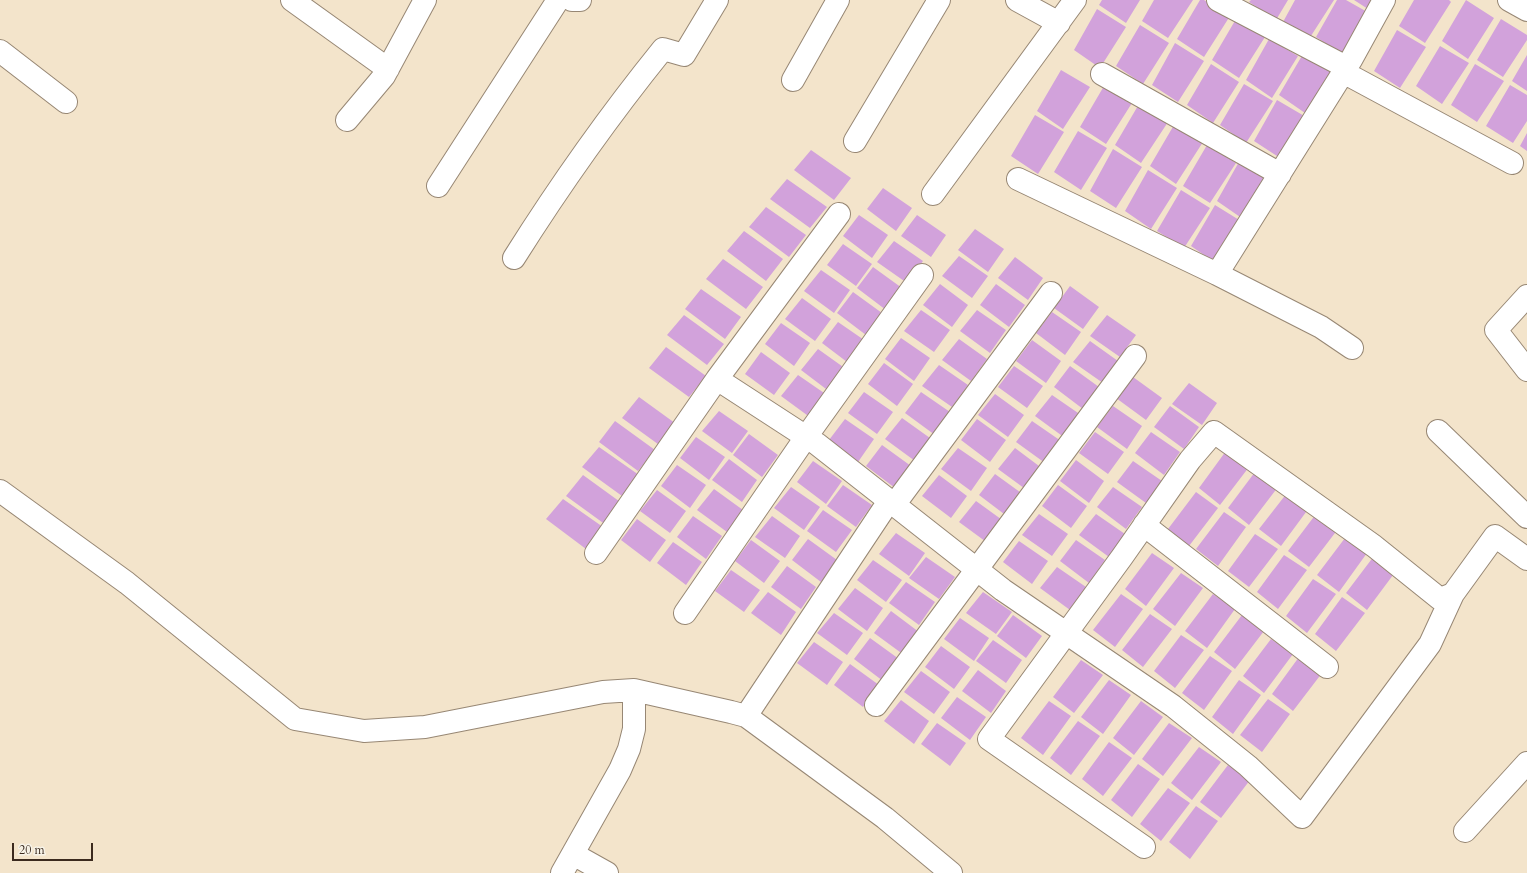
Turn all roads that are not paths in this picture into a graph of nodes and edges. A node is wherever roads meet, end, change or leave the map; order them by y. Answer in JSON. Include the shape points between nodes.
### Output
{"nodes":[{"id":1,"x":292,"y":0,"type":"edge"},
{"id":2,"x":425,"y":0,"type":"edge"},
{"id":3,"x":558,"y":0,"type":"edge"},
{"id":4,"x":572,"y":0,"type":"edge"},
{"id":5,"x":580,"y":0,"type":"edge"},
{"id":6,"x":717,"y":0,"type":"edge"},
{"id":7,"x":838,"y":0,"type":"edge"},
{"id":8,"x":939,"y":0,"type":"edge"},
{"id":9,"x":1017,"y":0,"type":"edge"},
{"id":10,"x":1075,"y":0,"type":"edge"},
{"id":11,"x":1218,"y":0,"type":"edge"},
{"id":12,"x":1384,"y":0,"type":"edge"},
{"id":13,"x":1509,"y":0,"type":"edge"},
{"id":14,"x":1527,"y":10,"type":"edge"},
{"id":15,"x":1059,"y":23,"type":"junction"},
{"id":16,"x":0,"y":51,"type":"edge"},
{"id":17,"x":388,"y":68,"type":"junction"},
{"id":18,"x":1345,"y":70,"type":"junction"},
{"id":19,"x":1102,"y":74,"type":"dead end"},
{"id":20,"x":793,"y":80,"type":"dead end"},
{"id":21,"x":66,"y":102,"type":"dead end"},
{"id":22,"x":347,"y":120,"type":"dead end"},
{"id":23,"x":855,"y":142,"type":"dead end"},
{"id":24,"x":1512,"y":163,"type":"dead end"},
{"id":25,"x":1280,"y":174,"type":"junction"},
{"id":26,"x":1018,"y":179,"type":"dead end"},
{"id":27,"x":438,"y":186,"type":"dead end"},
{"id":28,"x":933,"y":194,"type":"dead end"},
{"id":29,"x":839,"y":214,"type":"dead end"},
{"id":30,"x":514,"y":258,"type":"dead end"},
{"id":31,"x":1217,"y":274,"type":"junction"},
{"id":32,"x":922,"y":275,"type":"dead end"},
{"id":33,"x":1051,"y":293,"type":"dead end"},
{"id":34,"x":1527,"y":296,"type":"edge"},
{"id":35,"x":1352,"y":348,"type":"dead end"},
{"id":36,"x":1135,"y":356,"type":"dead end"},
{"id":37,"x":1527,"y":370,"type":"edge"},
{"id":38,"x":717,"y":379,"type":"junction"},
{"id":39,"x":1438,"y":431,"type":"dead end"},
{"id":40,"x":806,"y":437,"type":"junction"},
{"id":41,"x":0,"y":491,"type":"edge"},
{"id":42,"x":891,"y":503,"type":"junction"},
{"id":43,"x":1527,"y":517,"type":"edge"},
{"id":44,"x":1144,"y":525,"type":"junction"},
{"id":45,"x":596,"y":553,"type":"dead end"},
{"id":46,"x":1527,"y":559,"type":"edge"},
{"id":47,"x":977,"y":569,"type":"junction"},
{"id":48,"x":1453,"y":594,"type":"junction"},
{"id":49,"x":685,"y":613,"type":"dead end"},
{"id":50,"x":1066,"y":634,"type":"junction"},
{"id":51,"x":1327,"y":667,"type":"dead end"},
{"id":52,"x":634,"y":690,"type":"junction"},
{"id":53,"x":876,"y":705,"type":"dead end"},
{"id":54,"x":746,"y":716,"type":"junction"},
{"id":55,"x":1527,"y":763,"type":"edge"},
{"id":56,"x":1465,"y":831,"type":"dead end"},
{"id":57,"x":1144,"y":847,"type":"dead end"},
{"id":58,"x":573,"y":854,"type":"junction"},
{"id":59,"x":562,"y":873,"type":"edge"},
{"id":60,"x":607,"y":873,"type":"edge"},
{"id":61,"x":951,"y":873,"type":"edge"}],
"edges":[{"from":1,"to":17,"type":"street"},
{"from":2,"to":17,"type":"street"},
{"from":3,"to":27,"type":"street"},
{"from":4,"to":5,"type":"street"},
{"from":6,"to":30,"type":"street","via":[[684,55],[663,50],[613,111]]},
{"from":7,"to":20,"type":"street"},
{"from":8,"to":23,"type":"street"},
{"from":9,"to":15,"type":"street"},
{"from":10,"to":15,"type":"street"},
{"from":11,"to":18,"type":"street"},
{"from":12,"to":18,"type":"street"},
{"from":13,"to":14,"type":"street"},
{"from":15,"to":28,"type":"street"},
{"from":16,"to":21,"type":"street"},
{"from":17,"to":22,"type":"street"},
{"from":18,"to":24,"type":"street"},
{"from":18,"to":25,"type":"street"},
{"from":19,"to":25,"type":"street"},
{"from":25,"to":31,"type":"street"},
{"from":26,"to":31,"type":"street"},
{"from":29,"to":38,"type":"street"},
{"from":31,"to":35,"type":"street","via":[[1321,327]]},
{"from":32,"to":40,"type":"street"},
{"from":33,"to":42,"type":"street"},
{"from":34,"to":37,"type":"street","via":[[1496,330]]},
{"from":36,"to":47,"type":"street"},
{"from":38,"to":40,"type":"street"},
{"from":38,"to":45,"type":"street"},
{"from":39,"to":43,"type":"street"},
{"from":40,"to":42,"type":"street"},
{"from":40,"to":49,"type":"street"},
{"from":41,"to":52,"type":"street","via":[[127,583],[295,719],[364,731],[425,726],[603,692]]},
{"from":42,"to":47,"type":"street"},
{"from":42,"to":54,"type":"street"},
{"from":44,"to":48,"type":"street","via":[[1190,460],[1214,432],[1374,546],[1440,599]]},
{"from":44,"to":50,"type":"street"},
{"from":44,"to":51,"type":"street"},
{"from":46,"to":48,"type":"street","via":[[1495,536]]},
{"from":47,"to":50,"type":"street"},
{"from":47,"to":53,"type":"street"},
{"from":48,"to":50,"type":"street","via":[[1430,644],[1302,817],[1248,766],[1173,706]]},
{"from":50,"to":57,"type":"street","via":[[989,739]]},
{"from":52,"to":54,"type":"street"},
{"from":52,"to":58,"type":"street","via":[[634,729],[629,749]]},
{"from":54,"to":61,"type":"street","via":[[884,818]]},
{"from":55,"to":56,"type":"street"},
{"from":58,"to":59,"type":"street"},
{"from":58,"to":60,"type":"street"}]}
